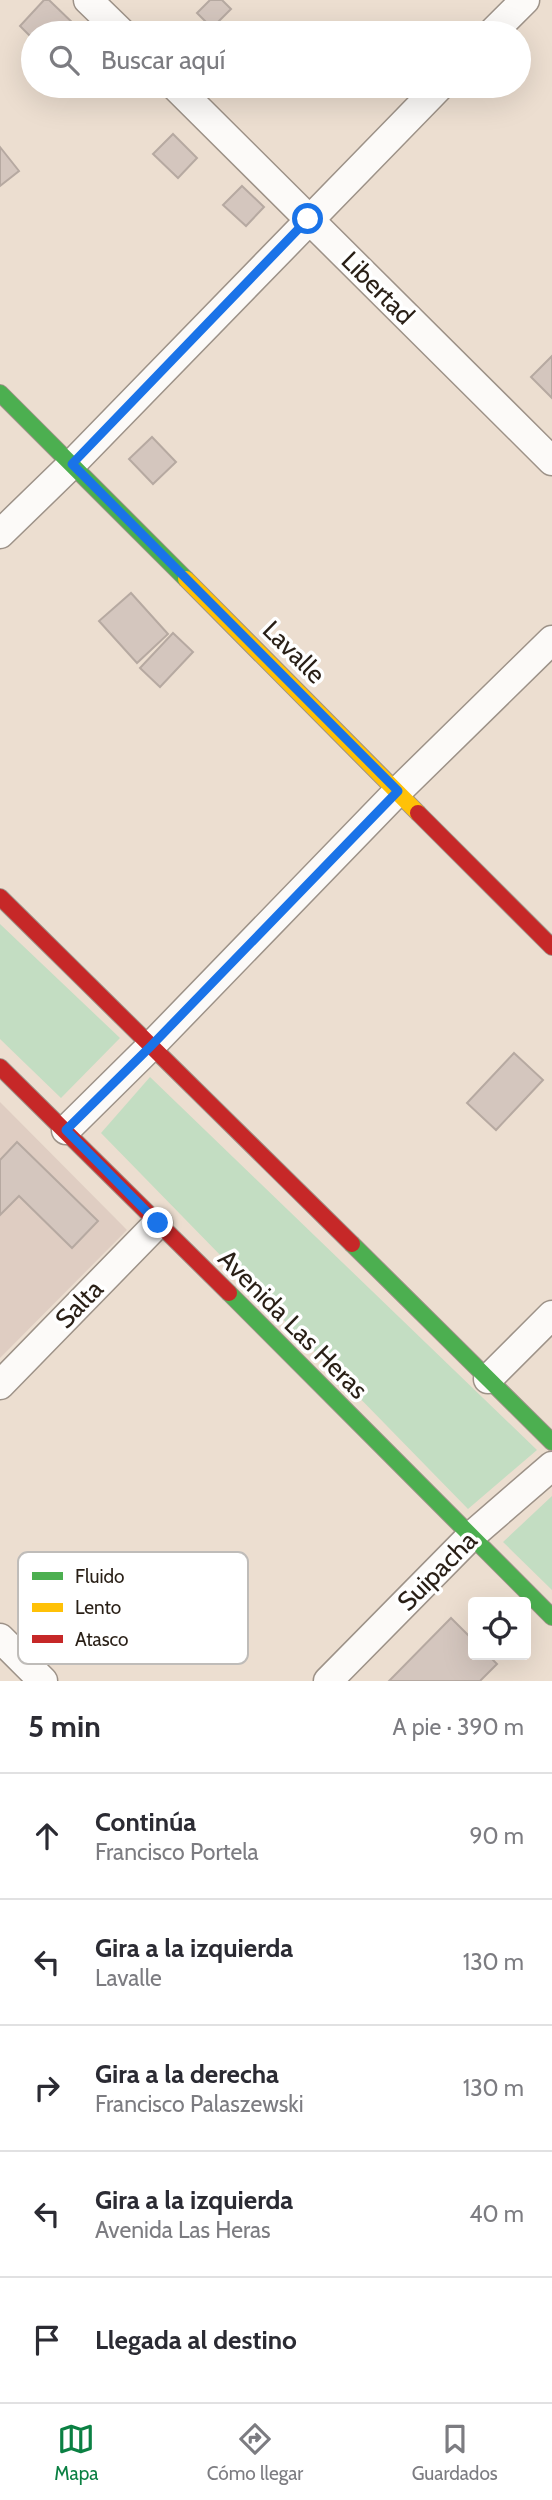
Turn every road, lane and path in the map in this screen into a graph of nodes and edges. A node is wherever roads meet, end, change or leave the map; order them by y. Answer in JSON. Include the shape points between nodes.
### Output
{"nodes":[{"id":1,"x":88,"y":0,"type":"edge"},
{"id":2,"x":524,"y":0,"type":"edge"},
{"id":3,"x":110,"y":21,"type":"edge"},
{"id":4,"x":504,"y":21,"type":"edge"},
{"id":5,"x":187,"y":98,"type":"edge"},
{"id":6,"x":428,"y":98,"type":"edge"},
{"id":7,"x":308,"y":219,"type":"junction"},
{"id":8,"x":0,"y":393,"type":"edge"},
{"id":9,"x":552,"y":461,"type":"edge"},
{"id":10,"x":72,"y":464,"type":"junction"},
{"id":11,"x":0,"y":534,"type":"edge"},
{"id":12,"x":552,"y":640,"type":"edge"},
{"id":13,"x":398,"y":791,"type":"junction"},
{"id":14,"x":0,"y":897,"type":"edge"},
{"id":15,"x":552,"y":947,"type":"edge"},
{"id":16,"x":151,"y":1046,"type":"junction"},
{"id":17,"x":0,"y":1067,"type":"edge"},
{"id":18,"x":66,"y":1130,"type":"junction"},
{"id":19,"x":158,"y":1223,"type":"junction"},
{"id":20,"x":552,"y":1315,"type":"edge"},
{"id":21,"x":488,"y":1379,"type":"junction"},
{"id":22,"x":0,"y":1385,"type":"edge"},
{"id":23,"x":552,"y":1443,"type":"edge"},
{"id":24,"x":552,"y":1466,"type":"edge"},
{"id":25,"x":470,"y":1537,"type":"junction"},
{"id":26,"x":552,"y":1616,"type":"edge"},
{"id":27,"x":0,"y":1637,"type":"edge"},
{"id":28,"x":18,"y":1655,"type":"edge"},
{"id":29,"x":26,"y":1664,"type":"edge"},
{"id":30,"x":43,"y":1681,"type":"edge"},
{"id":31,"x":328,"y":1681,"type":"edge"}],
"edges":[{"from":1,"to":3,"type":"street"},
{"from":2,"to":4,"type":"street"},
{"from":5,"to":7,"type":"street","name":"Libertad"},
{"from":6,"to":7,"type":"street"},
{"from":7,"to":9,"type":"street","name":"Libertad"},
{"from":7,"to":10,"type":"street"},
{"from":8,"to":10,"type":"main road","name":"Lavalle"},
{"from":10,"to":11,"type":"street"},
{"from":10,"to":13,"type":"main road","name":"Lavalle"},
{"from":12,"to":13,"type":"street"},
{"from":13,"to":15,"type":"main road","name":"Lavalle"},
{"from":13,"to":16,"type":"street"},
{"from":14,"to":16,"type":"main road"},
{"from":16,"to":18,"type":"street"},
{"from":16,"to":21,"type":"main road"},
{"from":17,"to":18,"type":"main road","name":"Avenida Las Heras"},
{"from":18,"to":19,"type":"main road","name":"Avenida Las Heras"},
{"from":19,"to":22,"type":"street","name":"Salta"},
{"from":19,"to":25,"type":"main road","name":"Avenida Las Heras"},
{"from":20,"to":21,"type":"street"},
{"from":21,"to":23,"type":"main road"},
{"from":24,"to":25,"type":"street","name":"Suipacha"},
{"from":25,"to":26,"type":"main road","name":"Avenida Las Heras"},
{"from":25,"to":31,"type":"street","name":"Suipacha"},
{"from":27,"to":28,"type":"street"},
{"from":29,"to":30,"type":"street"}]}
